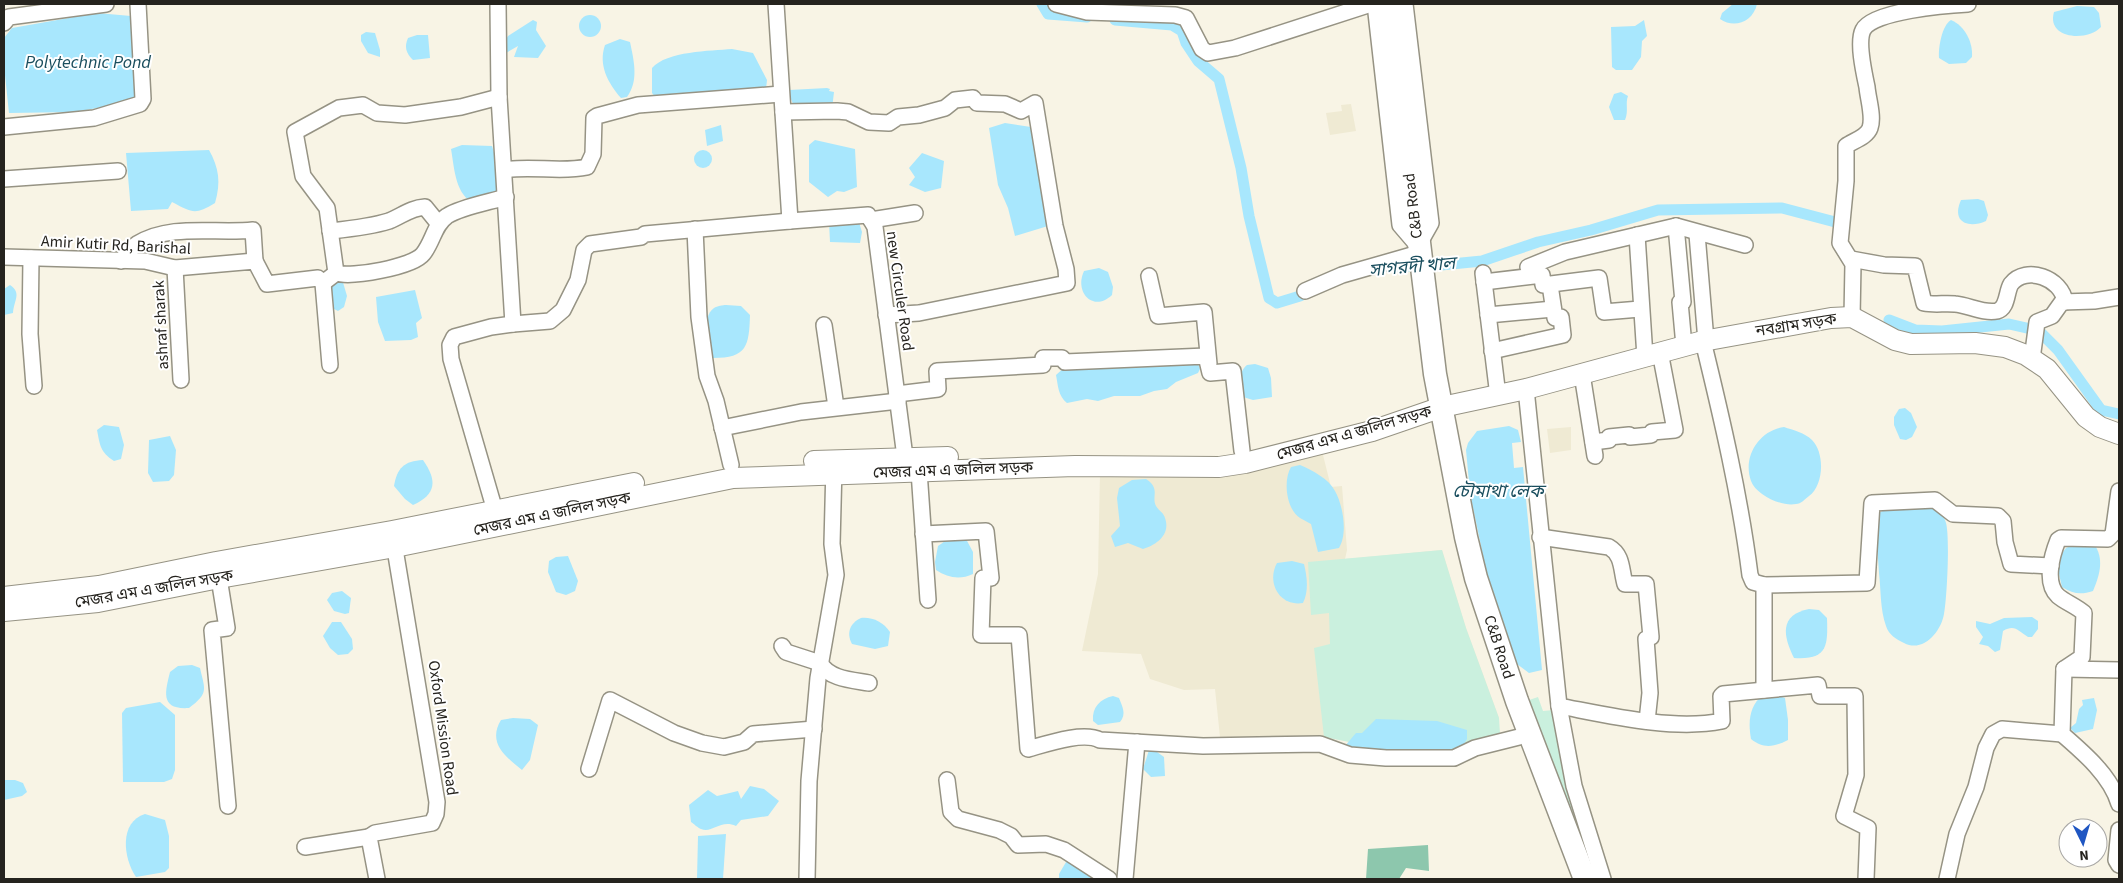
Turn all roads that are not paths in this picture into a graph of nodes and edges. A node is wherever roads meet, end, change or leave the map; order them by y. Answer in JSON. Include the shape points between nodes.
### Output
{"nodes":[{"id":1,"x":106,"y":4,"type":"edge"},
{"id":2,"x":138,"y":4,"type":"edge"},
{"id":3,"x":498,"y":4,"type":"edge"},
{"id":4,"x":776,"y":4,"type":"edge"},
{"id":5,"x":1056,"y":4,"type":"edge"},
{"id":6,"x":1371,"y":4,"type":"edge"},
{"id":7,"x":1376,"y":4,"type":"edge"},
{"id":8,"x":1390,"y":4,"type":"edge"},
{"id":9,"x":1405,"y":4,"type":"edge"},
{"id":10,"x":1968,"y":4,"type":"edge"},
{"id":11,"x":4,"y":23,"type":"edge"},
{"id":12,"x":781,"y":94,"type":"junction"},
{"id":13,"x":499,"y":97,"type":"junction"},
{"id":14,"x":782,"y":112,"type":"junction"},
{"id":15,"x":4,"y":127,"type":"edge"},
{"id":16,"x":504,"y":170,"type":"junction"},
{"id":17,"x":118,"y":171,"type":"dead end"},
{"id":18,"x":4,"y":179,"type":"edge"},
{"id":19,"x":506,"y":197,"type":"junction"},
{"id":20,"x":915,"y":213,"type":"dead end"},
{"id":21,"x":871,"y":220,"type":"junction"},
{"id":22,"x":790,"y":221,"type":"junction"},
{"id":23,"x":438,"y":223,"type":"junction"},
{"id":24,"x":1676,"y":226,"type":"junction"},
{"id":25,"x":694,"y":229,"type":"junction"},
{"id":26,"x":330,"y":231,"type":"junction"},
{"id":27,"x":1697,"y":234,"type":"junction"},
{"id":28,"x":1637,"y":235,"type":"junction"},
{"id":29,"x":1745,"y":245,"type":"dead end"},
{"id":30,"x":1419,"y":253,"type":"junction"},
{"id":31,"x":4,"y":257,"type":"edge"},
{"id":32,"x":31,"y":258,"type":"junction"},
{"id":33,"x":1851,"y":259,"type":"junction"},
{"id":34,"x":120,"y":261,"type":"junction"},
{"id":35,"x":255,"y":261,"type":"junction"},
{"id":36,"x":1528,"y":267,"type":"dead end"},
{"id":37,"x":176,"y":268,"type":"junction"},
{"id":38,"x":336,"y":273,"type":"junction"},
{"id":39,"x":1149,"y":276,"type":"dead end"},
{"id":40,"x":323,"y":283,"type":"junction"},
{"id":41,"x":1550,"y":285,"type":"junction"},
{"id":42,"x":1305,"y":291,"type":"dead end"},
{"id":43,"x":2119,"y":298,"type":"edge"},
{"id":44,"x":2065,"y":302,"type":"junction"},
{"id":45,"x":1553,"y":309,"type":"junction"},
{"id":46,"x":1640,"y":309,"type":"junction"},
{"id":47,"x":886,"y":315,"type":"junction"},
{"id":48,"x":1488,"y":315,"type":"junction"},
{"id":49,"x":1852,"y":317,"type":"junction"},
{"id":50,"x":514,"y":324,"type":"junction"},
{"id":51,"x":824,"y":325,"type":"dead end"},
{"id":52,"x":1698,"y":343,"type":"junction"},
{"id":53,"x":1492,"y":350,"type":"junction"},
{"id":54,"x":1652,"y":354,"type":"junction"},
{"id":55,"x":2032,"y":359,"type":"junction"},
{"id":56,"x":330,"y":365,"type":"dead end"},
{"id":57,"x":1210,"y":373,"type":"junction"},
{"id":58,"x":1582,"y":374,"type":"junction"},
{"id":59,"x":181,"y":380,"type":"dead end"},
{"id":60,"x":34,"y":386,"type":"dead end"},
{"id":61,"x":1526,"y":389,"type":"junction"},
{"id":62,"x":1498,"y":396,"type":"junction"},
{"id":63,"x":897,"y":397,"type":"junction"},
{"id":64,"x":836,"y":407,"type":"junction"},
{"id":65,"x":1442,"y":407,"type":"junction"},
{"id":66,"x":722,"y":428,"type":"junction"},
{"id":67,"x":2119,"y":434,"type":"edge"},
{"id":68,"x":1242,"y":451,"type":"junction"},
{"id":69,"x":912,"y":464,"type":"junction"},
{"id":70,"x":730,"y":465,"type":"junction"},
{"id":71,"x":834,"y":467,"type":"junction"},
{"id":72,"x":2119,"y":491,"type":"edge"},
{"id":73,"x":497,"y":517,"type":"junction"},
{"id":74,"x":923,"y":534,"type":"junction"},
{"id":75,"x":1540,"y":536,"type":"junction"},
{"id":76,"x":394,"y":539,"type":"junction"},
{"id":77,"x":2051,"y":566,"type":"junction"},
{"id":78,"x":219,"y":578,"type":"junction"},
{"id":79,"x":1764,"y":585,"type":"junction"},
{"id":80,"x":4,"y":597,"type":"edge"},
{"id":81,"x":928,"y":600,"type":"dead end"},
{"id":82,"x":4,"y":611,"type":"edge"},
{"id":83,"x":782,"y":646,"type":"dead end"},
{"id":84,"x":820,"y":663,"type":"junction"},
{"id":85,"x":2064,"y":669,"type":"junction"},
{"id":86,"x":2119,"y":670,"type":"edge"},
{"id":87,"x":868,"y":683,"type":"dead end"},
{"id":88,"x":1764,"y":690,"type":"junction"},
{"id":89,"x":1559,"y":706,"type":"junction"},
{"id":90,"x":1647,"y":721,"type":"junction"},
{"id":91,"x":814,"y":729,"type":"junction"},
{"id":92,"x":2062,"y":734,"type":"junction"},
{"id":93,"x":1519,"y":737,"type":"junction"},
{"id":94,"x":1137,"y":742,"type":"junction"},
{"id":95,"x":589,"y":769,"type":"dead end"},
{"id":96,"x":947,"y":780,"type":"dead end"},
{"id":97,"x":2119,"y":804,"type":"edge"},
{"id":98,"x":228,"y":806,"type":"dead end"},
{"id":99,"x":2119,"y":830,"type":"edge"},
{"id":100,"x":370,"y":838,"type":"junction"},
{"id":101,"x":305,"y":847,"type":"dead end"},
{"id":102,"x":2119,"y":865,"type":"edge"},
{"id":103,"x":377,"y":879,"type":"edge"},
{"id":104,"x":807,"y":879,"type":"edge"},
{"id":105,"x":1110,"y":879,"type":"edge"},
{"id":106,"x":1125,"y":879,"type":"edge"},
{"id":107,"x":1572,"y":879,"type":"edge"},
{"id":108,"x":1585,"y":879,"type":"edge"},
{"id":109,"x":1603,"y":879,"type":"edge"},
{"id":110,"x":1866,"y":879,"type":"edge"},
{"id":111,"x":1947,"y":879,"type":"edge"}],
"edges":[{"from":1,"to":11,"type":"street","via":[[9,17]]},
{"from":2,"to":15,"type":"street","via":[[143,99],[140,104],[94,118]]},
{"from":3,"to":13,"type":"street"},
{"from":4,"to":12,"type":"street"},
{"from":5,"to":6,"type":"street","via":[[1087,12],[1186,18],[1202,49],[1208,53],[1235,48]]},
{"from":7,"to":30,"type":"street","via":[[1400,225]]},
{"from":8,"to":30,"type":"highway","name":"C&B Road"},
{"from":9,"to":30,"type":"street","via":[[1431,223]]},
{"from":10,"to":33,"type":"street","via":[[1894,14],[1870,21],[1863,31],[1870,128],[1846,146],[1840,244]]},
{"from":12,"to":14,"type":"street"},
{"from":12,"to":16,"type":"street","via":[[638,105],[597,116],[594,118],[593,154],[586,168]]},
{"from":13,"to":16,"type":"street"},
{"from":13,"to":26,"type":"street","via":[[405,116],[376,113],[364,105],[339,108],[295,132],[303,176],[326,208]]},
{"from":14,"to":22,"type":"street"},
{"from":14,"to":47,"type":"street","via":[[848,112],[869,122],[888,123],[898,117],[945,108],[957,100],[974,98],[976,104],[1005,104],[1021,111],[1035,103],[1067,283],[919,313]]},
{"from":16,"to":19,"type":"street"},
{"from":17,"to":18,"type":"street"},
{"from":19,"to":23,"type":"street","via":[[448,215]]},
{"from":19,"to":50,"type":"street"},
{"from":20,"to":21,"type":"street"},
{"from":21,"to":22,"type":"street","name":"new Circuler Road","via":[[868,215]]},
{"from":21,"to":47,"type":"street","name":"new Circuler Road","via":[[875,227]]},
{"from":22,"to":25,"type":"street"},
{"from":23,"to":26,"type":"street","via":[[425,206],[414,207],[392,220],[377,224]]},
{"from":23,"to":38,"type":"street","via":[[422,256],[413,261],[365,274],[344,276]]},
{"from":24,"to":27,"type":"street"},
{"from":24,"to":28,"type":"street"},
{"from":24,"to":52,"type":"street","via":[[1683,302],[1680,302]]},
{"from":25,"to":50,"type":"street","via":[[590,244],[584,250],[578,280],[563,310],[550,321]]},
{"from":25,"to":66,"type":"street","via":[[699,317],[708,376]]},
{"from":26,"to":38,"type":"street"},
{"from":27,"to":29,"type":"street"},
{"from":27,"to":52,"type":"street"},
{"from":28,"to":36,"type":"street","via":[[1565,252]]},
{"from":28,"to":46,"type":"street"},
{"from":30,"to":42,"type":"street","via":[[1342,274]]},
{"from":30,"to":65,"type":"highway","name":"C&B Road"},
{"from":31,"to":32,"type":"street","name":"Amir Kutir Rd, Barishal"},
{"from":32,"to":34,"type":"street","name":"Amir Kutir Rd, Barishal"},
{"from":32,"to":60,"type":"street","via":[[30,334]]},
{"from":33,"to":44,"type":"street","via":[[1915,266],[1924,304],[1953,304],[1997,311],[2003,307],[2010,285],[2016,280],[2035,276],[2050,279],[2058,285]]},
{"from":33,"to":49,"type":"street"},
{"from":34,"to":35,"type":"street","via":[[136,244],[157,235],[253,230]]},
{"from":34,"to":37,"type":"street","name":"Amir Kutir Rd, Barishal","via":[[145,261]]},
{"from":35,"to":37,"type":"street","name":"Amir Kutir Rd, Barishal"},
{"from":35,"to":40,"type":"street","via":[[267,284],[318,278]]},
{"from":37,"to":59,"type":"street","name":"ashraf sharak"},
{"from":38,"to":40,"type":"street"},
{"from":39,"to":57,"type":"street","via":[[1158,316],[1204,312]]},
{"from":40,"to":56,"type":"street"},
{"from":41,"to":45,"type":"street"},
{"from":41,"to":46,"type":"street","via":[[1599,278],[1604,312]]},
{"from":41,"to":48,"type":"street","via":[[1543,285],[1542,276],[1484,278]]},
{"from":43,"to":44,"type":"street"},
{"from":44,"to":55,"type":"street","via":[[2052,316],[2037,322]]},
{"from":45,"to":48,"type":"street"},
{"from":45,"to":53,"type":"street","via":[[1555,318],[1561,317],[1563,335]]},
{"from":46,"to":54,"type":"street"},
{"from":47,"to":63,"type":"street","name":"new Circuler Road"},
{"from":48,"to":53,"type":"street"},
{"from":49,"to":52,"type":"main road","name":"নবগ্রাম সড়ক","via":[[1805,321]]},
{"from":49,"to":55,"type":"main road","name":"নবগ্রাম সড়ক","via":[[1895,340],[1911,344],[1975,343],[2005,347]]},
{"from":50,"to":73,"type":"street","via":[[454,336],[450,344]]},
{"from":51,"to":64,"type":"street"},
{"from":52,"to":54,"type":"main road","name":"নবগ্রাম সড়ক"},
{"from":52,"to":79,"type":"street","via":[[1729,447],[1750,576],[1753,582]]},
{"from":53,"to":62,"type":"street"},
{"from":54,"to":58,"type":"main road","name":"নবগ্রাম সড়ক"},
{"from":54,"to":58,"type":"street","via":[[1675,430],[1630,438],[1629,435],[1609,437],[1594,449]]},
{"from":55,"to":67,"type":"main road","name":"নবগ্রাম সড়ক","via":[[2047,369],[2086,417]]},
{"from":57,"to":63,"type":"street","via":[[1206,356],[1065,362],[1062,358],[1043,358],[1043,365],[937,371],[938,389]]},
{"from":57,"to":68,"type":"street","via":[[1234,370]]},
{"from":58,"to":61,"type":"main road","name":"নবগ্রাম সড়ক"},
{"from":61,"to":62,"type":"main road","name":"নবগ্রাম সড়ক"},
{"from":61,"to":75,"type":"street"},
{"from":62,"to":65,"type":"main road","name":"নবগ্রাম সড়ক"},
{"from":63,"to":64,"type":"street"},
{"from":63,"to":69,"type":"street","name":"new Circuler Road"},
{"from":64,"to":66,"type":"street"},
{"from":65,"to":68,"type":"main road","name":"মেজর এম এ জলিল সড়ক","via":[[1409,408]]},
{"from":65,"to":69,"type":"main road","name":"মেজর এম এ জলিল সড়ক","via":[[1372,431],[1245,463],[1219,466]]},
{"from":65,"to":93,"type":"highway","name":"C&B Road","via":[[1454,538],[1465,583]]},
{"from":65,"to":108,"type":"highway","name":"C&B Road","via":[[1476,578],[1517,700]]},
{"from":66,"to":70,"type":"street"},
{"from":68,"to":69,"type":"main road","name":"মেজর এম এ জলিল সড়ক"},
{"from":69,"to":71,"type":"main road","name":"মেজর এম এ জলিল সড়ক"},
{"from":69,"to":74,"type":"street","name":"new Circuler Road"},
{"from":70,"to":71,"type":"main road","name":"মেজর এম এ জলিল সড়ক"},
{"from":70,"to":73,"type":"main road","name":"মেজর এম এ জলিল সড়ক"},
{"from":71,"to":73,"type":"main road","name":"মেজর এম এ জলিল সড়ক","via":[[733,478]]},
{"from":71,"to":84,"type":"street","via":[[832,544],[836,575]]},
{"from":72,"to":77,"type":"street","via":[[2113,534],[2102,540],[2061,538]]},
{"from":73,"to":76,"type":"main road","name":"মেজর এম এ জলিল সড়ক"},
{"from":74,"to":81,"type":"street","name":"new Circuler Road"},
{"from":74,"to":94,"type":"street","via":[[986,530],[991,578],[983,578],[981,635],[1019,635],[1028,749],[1076,738]]},
{"from":75,"to":89,"type":"street"},
{"from":75,"to":90,"type":"street","via":[[1609,547],[1620,559],[1626,584],[1646,584],[1651,637],[1646,639],[1650,693]]},
{"from":76,"to":78,"type":"main road","name":"মেজর এম এ জলিল সড়ক"},
{"from":76,"to":80,"type":"main road","name":"মেজর এম এ জলিল সড়ক","via":[[216,562],[99,586]]},
{"from":76,"to":100,"type":"street","name":"Oxford Mission Road","via":[[437,802],[432,823],[375,833]]},
{"from":77,"to":79,"type":"street","via":[[2011,564],[2003,521],[1998,516],[1953,514],[1935,500],[1872,504],[1867,582]]},
{"from":77,"to":85,"type":"street","via":[[2050,585],[2057,595],[2084,613],[2082,657]]},
{"from":78,"to":82,"type":"main road","name":"মেজর এম এ জলিল সড়ক","via":[[98,602]]},
{"from":78,"to":98,"type":"street","via":[[227,628],[212,630]]},
{"from":79,"to":88,"type":"street"},
{"from":83,"to":84,"type":"street","via":[[786,652]]},
{"from":84,"to":87,"type":"street","via":[[824,670],[836,676]]},
{"from":84,"to":91,"type":"street"},
{"from":85,"to":86,"type":"street"},
{"from":85,"to":92,"type":"street"},
{"from":88,"to":90,"type":"street","via":[[1722,694],[1721,721],[1701,724]]},
{"from":88,"to":110,"type":"street","via":[[1818,685],[1820,696],[1855,696],[1856,776],[1844,816],[1868,828]]},
{"from":89,"to":90,"type":"street"},
{"from":89,"to":109,"type":"street","via":[[1574,786]]},
{"from":91,"to":95,"type":"street","via":[[753,734],[744,742],[724,747],[674,733],[610,700]]},
{"from":91,"to":104,"type":"street","via":[[809,780]]},
{"from":92,"to":97,"type":"street","via":[[2099,770],[2116,792]]},
{"from":92,"to":111,"type":"street","via":[[2002,729],[1993,734],[1976,788],[1956,834]]},
{"from":93,"to":94,"type":"street","via":[[1475,748],[1454,758],[1350,755],[1320,744],[1203,746]]},
{"from":93,"to":107,"type":"highway","name":"C&B Road"},
{"from":94,"to":106,"type":"street"},
{"from":96,"to":105,"type":"street","via":[[951,812],[958,819],[999,830],[1011,836],[1018,845],[1046,844],[1064,850]]},
{"from":99,"to":102,"type":"street","via":[[2116,860]]},
{"from":100,"to":101,"type":"street"},
{"from":100,"to":103,"type":"street"}]}
